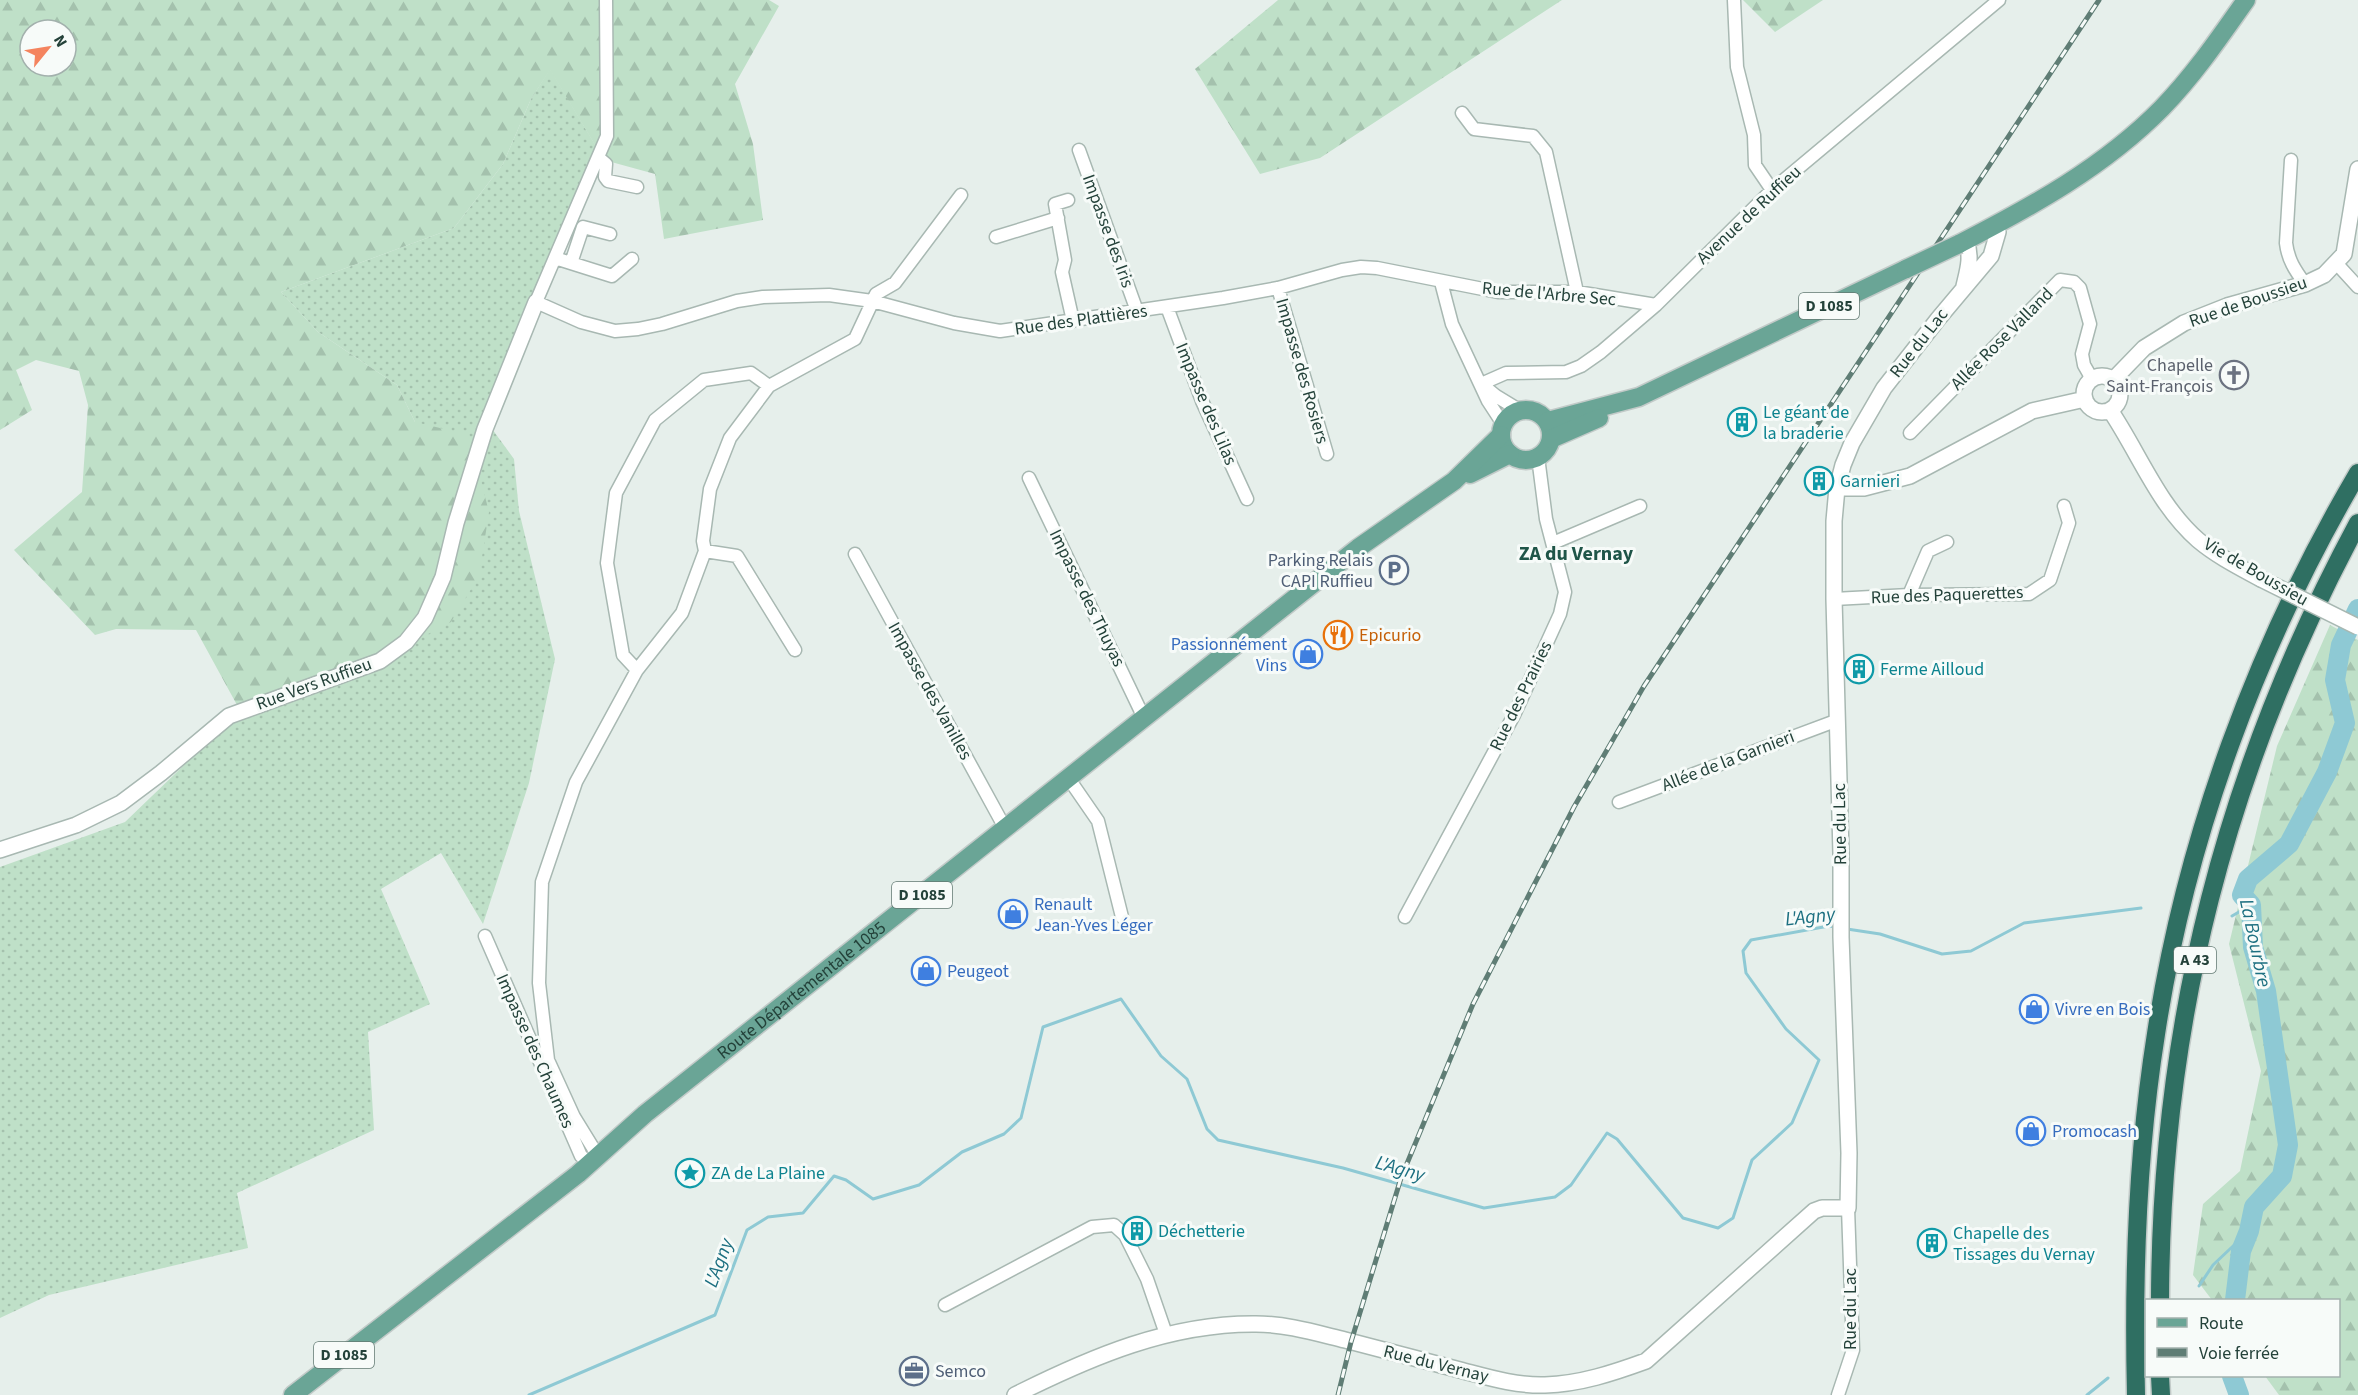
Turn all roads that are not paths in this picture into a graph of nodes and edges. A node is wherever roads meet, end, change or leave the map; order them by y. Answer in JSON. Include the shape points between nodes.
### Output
{"nodes":[{"id":1,"x":606,"y":0,"type":"edge"},
{"id":2,"x":1734,"y":0,"type":"edge"},
{"id":3,"x":1999,"y":0,"type":"edge"},
{"id":4,"x":2246,"y":0,"type":"edge"},
{"id":5,"x":1462,"y":113,"type":"dead end"},
{"id":6,"x":1079,"y":150,"type":"dead end"},
{"id":7,"x":599,"y":158,"type":"junction"},
{"id":8,"x":2291,"y":160,"type":"dead end"},
{"id":9,"x":2358,"y":169,"type":"edge"},
{"id":10,"x":637,"y":187,"type":"dead end"},
{"id":11,"x":1772,"y":190,"type":"junction"},
{"id":12,"x":961,"y":195,"type":"dead end"},
{"id":13,"x":1068,"y":200,"type":"dead end"},
{"id":14,"x":1058,"y":218,"type":"junction"},
{"id":15,"x":1996,"y":225,"type":"junction"},
{"id":16,"x":610,"y":234,"type":"dead end"},
{"id":17,"x":996,"y":237,"type":"dead end"},
{"id":18,"x":1962,"y":243,"type":"junction"},
{"id":19,"x":555,"y":258,"type":"junction"},
{"id":20,"x":632,"y":259,"type":"dead end"},
{"id":21,"x":571,"y":263,"type":"junction"},
{"id":22,"x":2337,"y":264,"type":"junction"},
{"id":23,"x":1441,"y":282,"type":"junction"},
{"id":24,"x":2305,"y":284,"type":"junction"},
{"id":25,"x":2358,"y":287,"type":"edge"},
{"id":26,"x":1278,"y":288,"type":"junction"},
{"id":27,"x":1963,"y":289,"type":"junction"},
{"id":28,"x":1577,"y":292,"type":"junction"},
{"id":29,"x":872,"y":301,"type":"junction"},
{"id":30,"x":536,"y":302,"type":"junction"},
{"id":31,"x":1656,"y":305,"type":"junction"},
{"id":32,"x":1167,"y":307,"type":"junction"},
{"id":33,"x":1137,"y":311,"type":"junction"},
{"id":34,"x":1073,"y":321,"type":"junction"},
{"id":35,"x":2092,"y":380,"type":"junction"},
{"id":36,"x":2113,"y":380,"type":"junction"},
{"id":37,"x":1481,"y":384,"type":"junction"},
{"id":38,"x":768,"y":386,"type":"junction"},
{"id":39,"x":2085,"y":399,"type":"junction"},
{"id":40,"x":1519,"y":410,"type":"junction"},
{"id":41,"x":2110,"y":410,"type":"junction"},
{"id":42,"x":1502,"y":430,"type":"junction"},
{"id":43,"x":1550,"y":430,"type":"junction"},
{"id":44,"x":1910,"y":433,"type":"dead end"},
{"id":45,"x":1327,"y":454,"type":"dead end"},
{"id":46,"x":1510,"y":454,"type":"junction"},
{"id":47,"x":1538,"y":457,"type":"junction"},
{"id":48,"x":2358,"y":473,"type":"edge"},
{"id":49,"x":1029,"y":478,"type":"dead end"},
{"id":50,"x":1454,"y":481,"type":"junction"},
{"id":51,"x":1837,"y":488,"type":"junction"},
{"id":52,"x":1247,"y":499,"type":"dead end"},
{"id":53,"x":1640,"y":506,"type":"dead end"},
{"id":54,"x":2064,"y":506,"type":"dead end"},
{"id":55,"x":2358,"y":523,"type":"edge"},
{"id":56,"x":1947,"y":542,"type":"dead end"},
{"id":57,"x":1553,"y":543,"type":"junction"},
{"id":58,"x":705,"y":550,"type":"junction"},
{"id":59,"x":855,"y":554,"type":"dead end"},
{"id":60,"x":1909,"y":595,"type":"junction"},
{"id":61,"x":1834,"y":599,"type":"junction"},
{"id":62,"x":2358,"y":627,"type":"edge"},
{"id":63,"x":795,"y":650,"type":"dead end"},
{"id":64,"x":637,"y":670,"type":"junction"},
{"id":65,"x":1144,"y":718,"type":"junction"},
{"id":66,"x":1838,"y":720,"type":"junction"},
{"id":67,"x":1069,"y":779,"type":"junction"},
{"id":68,"x":1619,"y":802,"type":"dead end"},
{"id":69,"x":1005,"y":828,"type":"junction"},
{"id":70,"x":0,"y":850,"type":"edge"},
{"id":71,"x":1122,"y":917,"type":"dead end"},
{"id":72,"x":1405,"y":917,"type":"dead end"},
{"id":73,"x":484,"y":936,"type":"dead end"},
{"id":74,"x":594,"y":1159,"type":"junction"},
{"id":75,"x":1848,"y":1208,"type":"junction"},
{"id":76,"x":2160,"y":1299,"type":"edge"},
{"id":77,"x":945,"y":1305,"type":"dead end"},
{"id":78,"x":1166,"y":1334,"type":"junction"},
{"id":79,"x":2160,"y":1377,"type":"edge"},
{"id":80,"x":293,"y":1395,"type":"edge"},
{"id":81,"x":1015,"y":1395,"type":"edge"},
{"id":82,"x":1838,"y":1395,"type":"edge"},
{"id":83,"x":2136,"y":1395,"type":"edge"},
{"id":84,"x":2161,"y":1395,"type":"edge"}],
"edges":[{"from":1,"to":7,"type":"street","via":[[607,136]]},
{"from":2,"to":11,"type":"street","via":[[1737,67],[1754,135],[1755,165]]},
{"from":3,"to":11,"type":"street","name":"Avenue de Ruffieu"},
{"from":4,"to":15,"type":"main road","number":"D 1085","via":[[2196,68],[2134,134],[2065,185]]},
{"from":5,"to":28,"type":"street","via":[[1474,129],[1533,136],[1546,152]]},
{"from":6,"to":33,"type":"street","name":"Impasse des Iris"},
{"from":7,"to":10,"type":"street","via":[[606,164],[608,181]]},
{"from":7,"to":19,"type":"street"},
{"from":8,"to":24,"type":"street","via":[[2286,243],[2291,265]]},
{"from":9,"to":22,"type":"street","via":[[2344,254]]},
{"from":11,"to":31,"type":"street","name":"Avenue de Ruffieu"},
{"from":12,"to":29,"type":"street","via":[[895,283],[876,294]]},
{"from":13,"to":14,"type":"street","via":[[1055,204]]},
{"from":14,"to":17,"type":"street"},
{"from":14,"to":34,"type":"street","via":[[1065,260],[1062,272]]},
{"from":15,"to":18,"type":"main road","number":"D 1085"},
{"from":15,"to":27,"type":"street","name":"Rue du Lac","via":[[1998,232],[1991,256]]},
{"from":16,"to":21,"type":"street","via":[[583,227]]},
{"from":18,"to":27,"type":"street","name":"Rue du Lac","via":[[1970,252]]},
{"from":18,"to":43,"type":"main road","number":"D 1085","bridge":true,"via":[[1639,397]]},
{"from":19,"to":21,"type":"street"},
{"from":19,"to":30,"type":"street"},
{"from":20,"to":21,"type":"street","via":[[612,276]]},
{"from":22,"to":24,"type":"street","name":"Rue de Boussieu"},
{"from":22,"to":25,"type":"street"},
{"from":23,"to":26,"type":"street","name":"Rue des Plattières","via":[[1361,267]]},
{"from":23,"to":28,"type":"street","name":"Rue de l'Arbre Sec","via":[[1498,292]]},
{"from":23,"to":37,"type":"street","via":[[1452,324]]},
{"from":24,"to":36,"type":"street","name":"Rue de Boussieu","via":[[2184,323],[2144,348]]},
{"from":26,"to":32,"type":"street","name":"Rue des Plattières"},
{"from":26,"to":45,"type":"street","name":"Impasse des Rosiers"},
{"from":27,"to":51,"type":"street","name":"Rue du Lac","via":[[1884,388],[1852,443]]},
{"from":28,"to":31,"type":"street","name":"Rue de l'Arbre Sec"},
{"from":29,"to":30,"type":"street","name":"Rue des Plattières","via":[[829,295],[763,297],[638,329],[615,331],[581,322]]},
{"from":29,"to":34,"type":"street","name":"Rue des Plattières","via":[[1000,331]]},
{"from":29,"to":38,"type":"street","via":[[855,339]]},
{"from":30,"to":70,"type":"street","name":"Rue Vers Ruffieu","via":[[485,429],[443,577],[425,618],[406,642],[380,661],[228,716],[121,802],[76,825]]},
{"from":31,"to":37,"type":"street","name":"Avenue de Ruffieu","via":[[1581,366],[1566,372],[1506,373]]},
{"from":32,"to":33,"type":"street","name":"Rue des Plattières"},
{"from":32,"to":52,"type":"street","name":"Impasse des Lilas","via":[[1202,401]]},
{"from":33,"to":34,"type":"street","name":"Rue des Plattières"},
{"from":35,"to":36,"type":"street","via":[[2101,376]]},
{"from":35,"to":39,"type":"street","via":[[2085,386]]},
{"from":35,"to":44,"type":"street","name":"Allée Rose Valland","via":[[2082,354],[2090,324],[2080,288],[2074,282],[2060,280]]},
{"from":36,"to":41,"type":"street","via":[[2120,392]]},
{"from":37,"to":40,"type":"street"},
{"from":37,"to":42,"type":"street"},
{"from":38,"to":58,"type":"street","via":[[730,438],[710,489]]},
{"from":38,"to":64,"type":"street","via":[[751,373],[704,380],[655,420],[616,493],[608,563],[623,655]]},
{"from":39,"to":41,"type":"street","via":[[2092,409]]},
{"from":39,"to":51,"type":"street","via":[[2032,411],[1910,476],[1864,488]]},
{"from":40,"to":42,"type":"main road","via":[[1510,415]]},
{"from":40,"to":43,"type":"main road","via":[[1540,413]]},
{"from":41,"to":62,"type":"street","name":"Vie de Boussieu","bridge":true,"via":[[2183,525],[2213,551],[2261,579]]},
{"from":42,"to":46,"type":"main road","via":[[1504,446]]},
{"from":42,"to":50,"type":"main road","number":"D 1085"},
{"from":43,"to":47,"type":"main road","via":[[1549,446]]},
{"from":46,"to":47,"type":"main road","via":[[1528,460]]},
{"from":46,"to":50,"type":"main road","number":"D 1085"},
{"from":47,"to":57,"type":"street","name":"Rue des Prairies"},
{"from":48,"to":83,"type":"highway","number":"A 43","via":[[2275,632],[2247,699],[2204,823],[2175,936],[2156,1032],[2139,1179]]},
{"from":49,"to":65,"type":"street","name":"Impasse des Thuyas"},
{"from":50,"to":65,"type":"main road","name":"Route Départementale 1085","number":"D 1085","via":[[1358,548]]},
{"from":51,"to":61,"type":"street","name":"Rue du Lac"},
{"from":53,"to":57,"type":"street"},
{"from":54,"to":60,"type":"street","name":"Rue des Paquerettes","via":[[2069,523],[2050,580],[2029,594]]},
{"from":55,"to":76,"type":"highway","number":"A 43","via":[[2301,634],[2272,702],[2212,884],[2190,981],[2174,1084],[2164,1180]]},
{"from":56,"to":60,"type":"street","via":[[1928,551]]},
{"from":57,"to":72,"type":"street","name":"Rue des Prairies","via":[[1564,592],[1556,626],[1514,715]]},
{"from":58,"to":63,"type":"street","via":[[737,556]]},
{"from":58,"to":64,"type":"street","via":[[682,613]]},
{"from":59,"to":69,"type":"street","name":"Impasse des Vanilles"},
{"from":60,"to":61,"type":"street","name":"Rue des Paquerettes"},
{"from":61,"to":66,"type":"street","name":"Rue du Lac"},
{"from":64,"to":74,"type":"street","via":[[576,782],[542,882],[539,983],[548,1060]]},
{"from":65,"to":67,"type":"main road","name":"Route Départementale 1085","number":"D 1085"},
{"from":66,"to":68,"type":"street","name":"Allée de la Garnieri"},
{"from":66,"to":75,"type":"street","name":"Rue du Lac"},
{"from":67,"to":69,"type":"main road","name":"Route Départementale 1085","number":"D 1085"},
{"from":67,"to":71,"type":"street","via":[[1098,821]]},
{"from":69,"to":74,"type":"main road","name":"Route Départementale 1085","number":"D 1085","via":[[666,1097]]},
{"from":73,"to":74,"type":"street","name":"Impasse des Chaumes","via":[[581,1156]]},
{"from":74,"to":80,"type":"main road","name":"Route Départementale 1085","number":"D 1085"},
{"from":75,"to":78,"type":"street","name":"Rue du Vernay","via":[[1822,1208],[1808,1215],[1646,1361],[1575,1382],[1508,1382],[1258,1323],[1215,1325]]},
{"from":75,"to":82,"type":"street","name":"Rue du Lac","via":[[1853,1350]]},
{"from":77,"to":78,"type":"street","via":[[1092,1227],[1114,1226],[1125,1235],[1147,1279]]},
{"from":78,"to":81,"type":"street","name":"Rue du Vernay","via":[[1098,1357]]},
{"from":79,"to":84,"type":"highway"}]}
